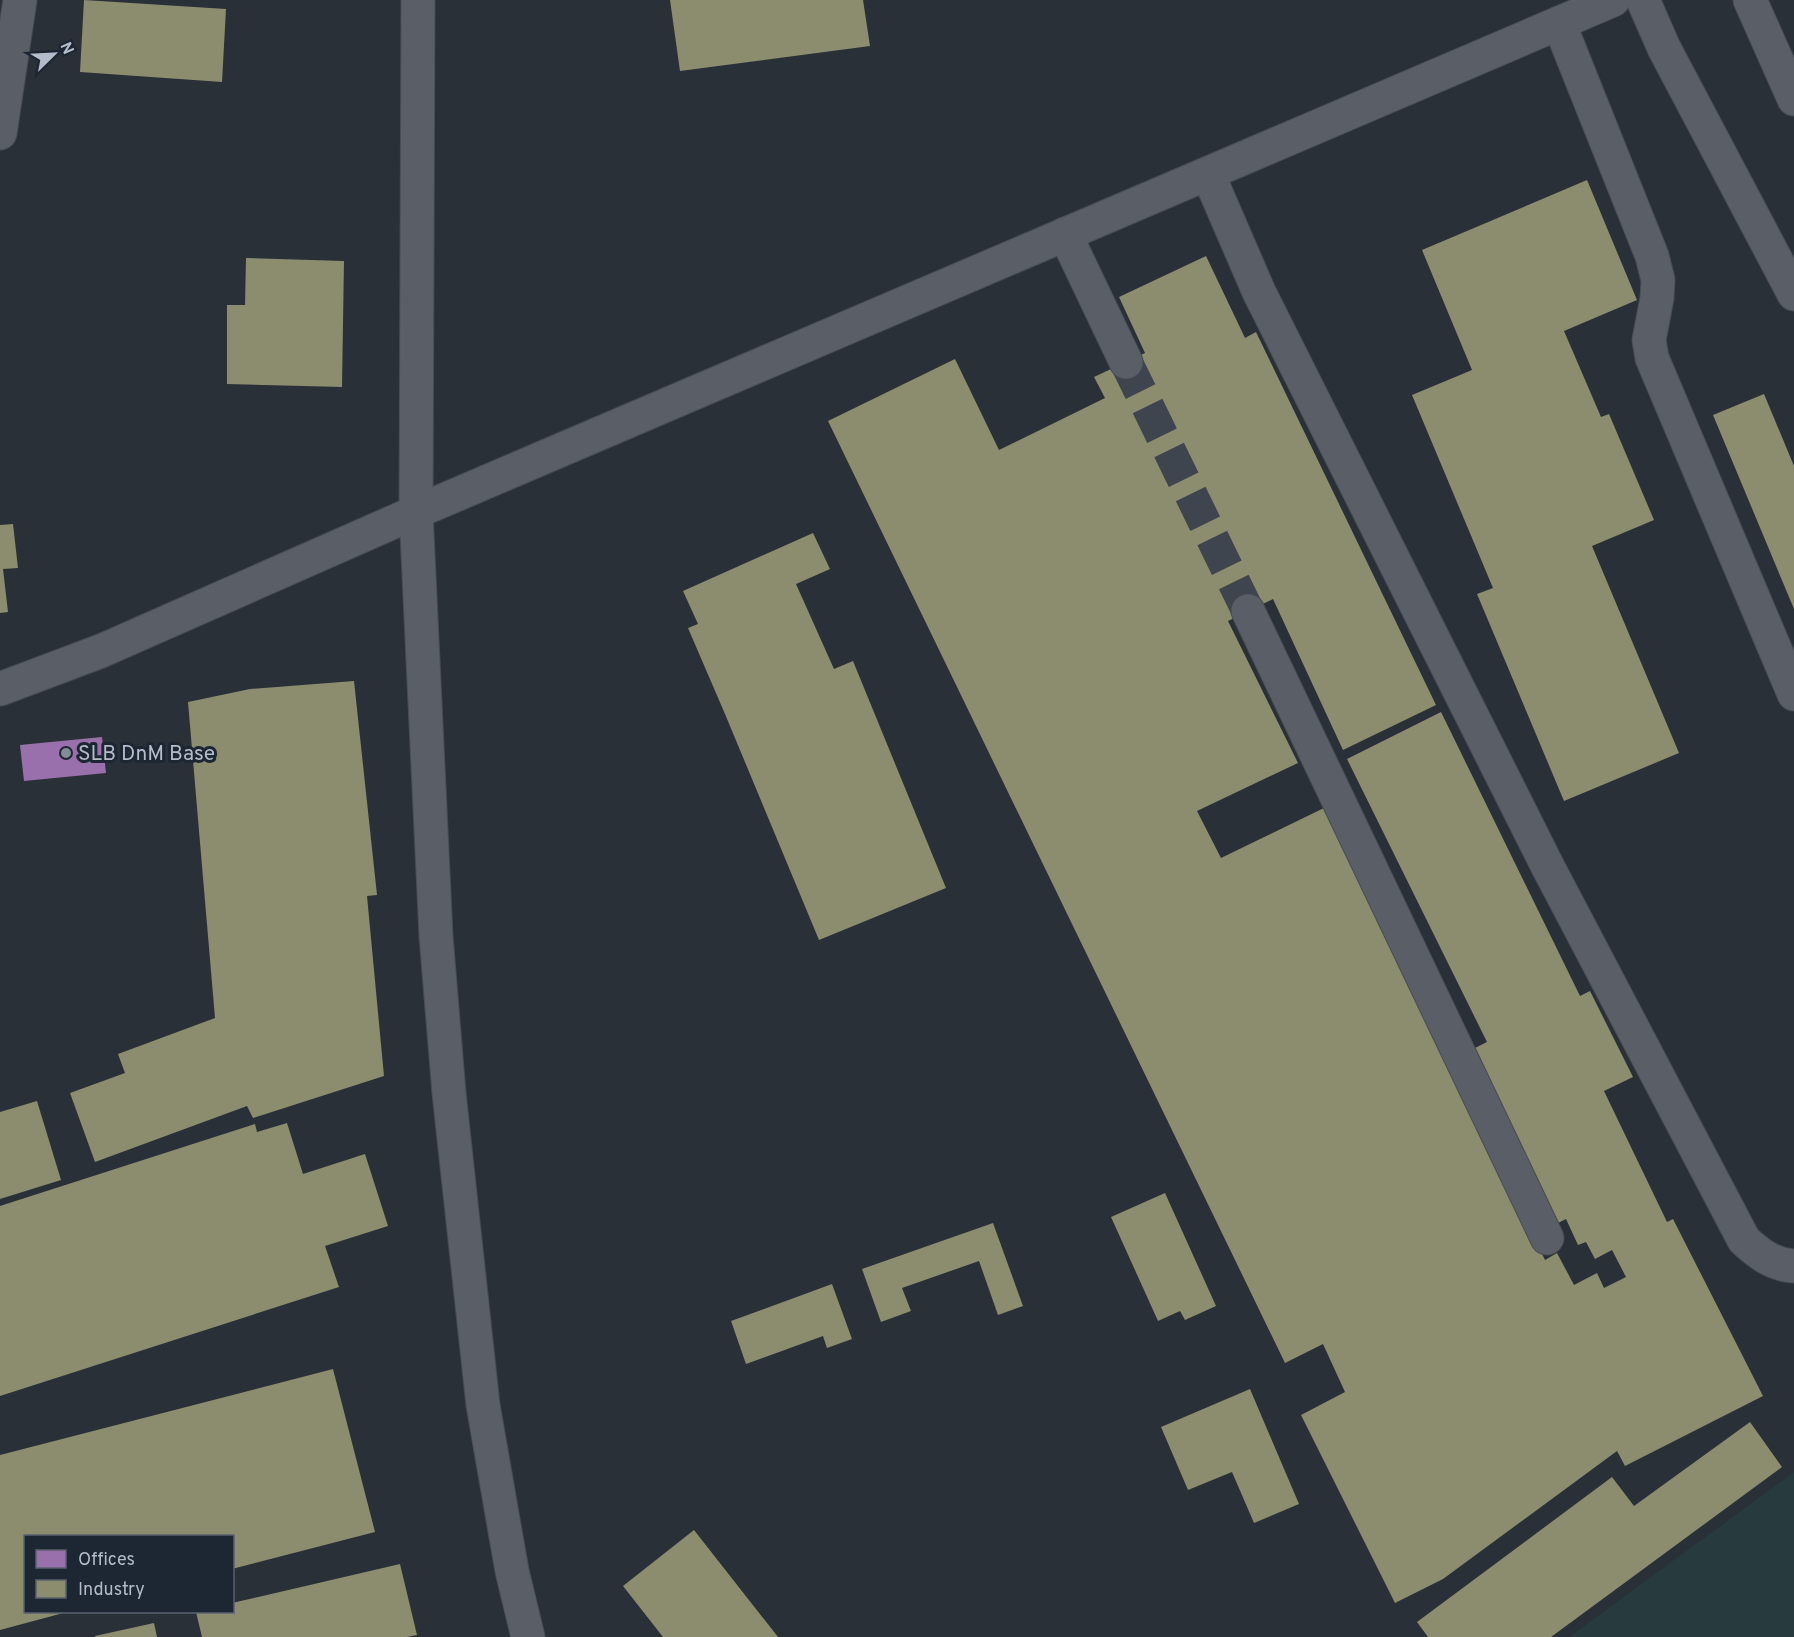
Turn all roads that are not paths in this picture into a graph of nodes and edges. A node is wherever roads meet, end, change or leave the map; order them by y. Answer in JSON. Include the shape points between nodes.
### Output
{"nodes":[{"id":1,"x":20,"y":0,"type":"edge"},
{"id":2,"x":418,"y":0,"type":"edge"},
{"id":3,"x":1613,"y":0,"type":"edge"},
{"id":4,"x":1643,"y":0,"type":"edge"},
{"id":5,"x":1750,"y":0,"type":"edge"},
{"id":6,"x":1559,"y":23,"type":"junction"},
{"id":7,"x":1794,"y":99,"type":"edge"},
{"id":8,"x":0,"y":133,"type":"edge"},
{"id":9,"x":1208,"y":174,"type":"junction"},
{"id":10,"x":1065,"y":234,"type":"junction"},
{"id":11,"x":1794,"y":294,"type":"edge"},
{"id":12,"x":1126,"y":362,"type":"tunnel mouth"},
{"id":13,"x":416,"y":512,"type":"junction"},
{"id":14,"x":1248,"y":611,"type":"tunnel mouth"},
{"id":15,"x":0,"y":689,"type":"edge"},
{"id":16,"x":1794,"y":694,"type":"edge"},
{"id":17,"x":1548,"y":1238,"type":"dead end"},
{"id":18,"x":1794,"y":1266,"type":"edge"},
{"id":19,"x":528,"y":1637,"type":"edge"}],
"edges":[{"from":1,"to":8,"type":"street"},
{"from":2,"to":13,"type":"street"},
{"from":3,"to":6,"type":"street"},
{"from":4,"to":11,"type":"street","via":[[1664,48]]},
{"from":5,"to":7,"type":"street"},
{"from":6,"to":9,"type":"street"},
{"from":6,"to":16,"type":"street","via":[[1652,256],[1658,280],[1649,340],[1652,358]]},
{"from":9,"to":10,"type":"street"},
{"from":9,"to":18,"type":"street","via":[[1260,292],[1371,516],[1548,867],[1738,1230],[1759,1254]]},
{"from":10,"to":12,"type":"street"},
{"from":10,"to":13,"type":"street"},
{"from":13,"to":15,"type":"street","via":[[101,651]]},
{"from":13,"to":19,"type":"street","via":[[436,936],[449,1092],[483,1405],[512,1571]]},
{"from":14,"to":17,"type":"street"}]}
